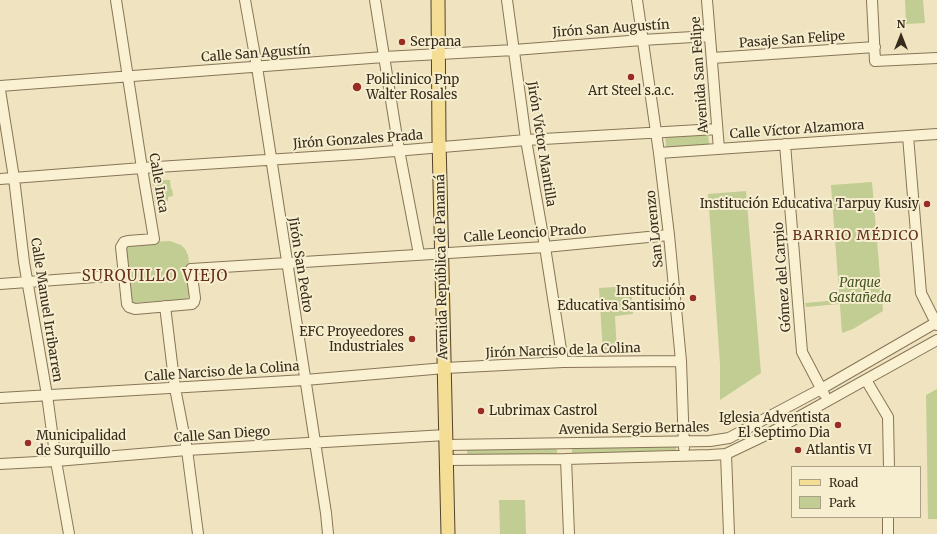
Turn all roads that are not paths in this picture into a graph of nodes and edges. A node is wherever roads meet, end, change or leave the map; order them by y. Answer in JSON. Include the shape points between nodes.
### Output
{"nodes":[{"id":1,"x":116,"y":0,"type":"edge"},
{"id":2,"x":245,"y":0,"type":"edge"},
{"id":3,"x":375,"y":0,"type":"edge"},
{"id":4,"x":438,"y":0,"type":"edge"},
{"id":5,"x":507,"y":0,"type":"edge"},
{"id":6,"x":636,"y":0,"type":"edge"},
{"id":7,"x":707,"y":0,"type":"edge"},
{"id":8,"x":872,"y":0,"type":"edge"},
{"id":9,"x":710,"y":36,"type":"junction"},
{"id":10,"x":642,"y":40,"type":"junction"},
{"id":11,"x":875,"y":47,"type":"junction"},
{"id":12,"x":514,"y":50,"type":"junction"},
{"id":13,"x":438,"y":54,"type":"junction"},
{"id":14,"x":384,"y":57,"type":"junction"},
{"id":15,"x":712,"y":58,"type":"junction"},
{"id":16,"x":937,"y":58,"type":"edge"},
{"id":17,"x":257,"y":67,"type":"junction"},
{"id":18,"x":128,"y":77,"type":"junction"},
{"id":19,"x":0,"y":86,"type":"edge"},
{"id":20,"x":0,"y":90,"type":"edge"},
{"id":21,"x":717,"y":129,"type":"junction"},
{"id":22,"x":656,"y":132,"type":"junction"},
{"id":23,"x":937,"y":134,"type":"edge"},
{"id":24,"x":908,"y":136,"type":"junction"},
{"id":25,"x":526,"y":140,"type":"junction"},
{"id":26,"x":785,"y":144,"type":"junction"},
{"id":27,"x":440,"y":147,"type":"junction"},
{"id":28,"x":719,"y":149,"type":"junction"},
{"id":29,"x":399,"y":150,"type":"junction"},
{"id":30,"x":659,"y":153,"type":"junction"},
{"id":31,"x":271,"y":160,"type":"junction"},
{"id":32,"x":142,"y":168,"type":"junction"},
{"id":33,"x":14,"y":178,"type":"junction"},
{"id":34,"x":0,"y":179,"type":"edge"},
{"id":35,"x":669,"y":235,"type":"junction"},
{"id":36,"x":545,"y":247,"type":"junction"},
{"id":37,"x":442,"y":252,"type":"junction"},
{"id":38,"x":419,"y":254,"type":"junction"},
{"id":39,"x":287,"y":264,"type":"junction"},
{"id":40,"x":191,"y":269,"type":"joint"},
{"id":41,"x":123,"y":275,"type":"junction"},
{"id":42,"x":28,"y":282,"type":"junction"},
{"id":43,"x":0,"y":284,"type":"edge"},
{"id":44,"x":165,"y":306,"type":"junction"},
{"id":45,"x":937,"y":323,"type":"edge"},
{"id":46,"x":937,"y":340,"type":"edge"},
{"id":47,"x":883,"y":353,"type":"junction"},
{"id":48,"x":681,"y":361,"type":"junction"},
{"id":49,"x":563,"y":362,"type":"junction"},
{"id":50,"x":891,"y":366,"type":"junction"},
{"id":51,"x":445,"y":368,"type":"junction"},
{"id":52,"x":305,"y":380,"type":"junction"},
{"id":53,"x":866,"y":380,"type":"junction"},
{"id":54,"x":175,"y":388,"type":"junction"},
{"id":55,"x":821,"y":389,"type":"junction"},
{"id":56,"x":47,"y":395,"type":"junction"},
{"id":57,"x":0,"y":398,"type":"edge"},
{"id":58,"x":828,"y":401,"type":"junction"},
{"id":59,"x":761,"y":422,"type":"junction"},
{"id":60,"x":768,"y":434,"type":"junction"},
{"id":61,"x":446,"y":440,"type":"junction"},
{"id":62,"x":684,"y":441,"type":"junction"},
{"id":63,"x":315,"y":443,"type":"junction"},
{"id":64,"x":187,"y":450,"type":"junction"},
{"id":65,"x":726,"y":454,"type":"junction"},
{"id":66,"x":684,"y":456,"type":"junction"},
{"id":67,"x":566,"y":458,"type":"junction"},
{"id":68,"x":446,"y":460,"type":"junction"},
{"id":69,"x":56,"y":461,"type":"junction"},
{"id":70,"x":0,"y":464,"type":"edge"},
{"id":71,"x":889,"y":466,"type":"edge"},
{"id":72,"x":888,"y":518,"type":"edge"},
{"id":73,"x":69,"y":534,"type":"edge"},
{"id":74,"x":198,"y":534,"type":"edge"},
{"id":75,"x":328,"y":534,"type":"edge"},
{"id":76,"x":448,"y":534,"type":"edge"},
{"id":77,"x":569,"y":534,"type":"edge"},
{"id":78,"x":729,"y":534,"type":"edge"},
{"id":79,"x":888,"y":534,"type":"edge"}],
"edges":[{"from":1,"to":18,"type":"street","name":"Calle Inca"},
{"from":2,"to":17,"type":"street","name":"Jirón San Pedro"},
{"from":3,"to":14,"type":"street"},
{"from":4,"to":13,"type":"main road","name":"Avenida República de Panamá"},
{"from":5,"to":12,"type":"street","name":"Jirón Víctor Mantilla"},
{"from":6,"to":10,"type":"street","name":"San Lorenzo"},
{"from":7,"to":9,"type":"street","name":"Avenida San Felipe"},
{"from":8,"to":11,"type":"street"},
{"from":9,"to":10,"type":"street","name":"Jirón San Augustín"},
{"from":9,"to":15,"type":"street","name":"Avenida San Felipe"},
{"from":10,"to":12,"type":"street","name":"Jirón San Augustín"},
{"from":10,"to":22,"type":"street","name":"San Lorenzo"},
{"from":11,"to":15,"type":"street","name":"Pasaje San Felipe"},
{"from":11,"to":16,"type":"street","via":[[875,62]]},
{"from":12,"to":13,"type":"street","name":"Calle San Agustín"},
{"from":12,"to":25,"type":"street","name":"Jirón Víctor Mantilla"},
{"from":13,"to":14,"type":"street","name":"Calle San Agustín"},
{"from":13,"to":27,"type":"main road","name":"Avenida República de Panamá"},
{"from":14,"to":17,"type":"street","name":"Calle San Agustín"},
{"from":14,"to":29,"type":"street"},
{"from":15,"to":21,"type":"street","name":"Avenida San Felipe"},
{"from":17,"to":18,"type":"street","name":"Calle San Agustín"},
{"from":17,"to":31,"type":"street","name":"Jirón San Pedro"},
{"from":18,"to":19,"type":"street","name":"Calle San Agustín"},
{"from":18,"to":32,"type":"street","name":"Calle Inca"},
{"from":20,"to":33,"type":"street","name":"Calle Manuel Irribarren"},
{"from":21,"to":22,"type":"street","name":"Jirón Gonzales Prada"},
{"from":21,"to":28,"type":"street","name":"Avenida San Felipe"},
{"from":22,"to":25,"type":"street","name":"Jirón Gonzales Prada"},
{"from":22,"to":30,"type":"street","name":"San Lorenzo"},
{"from":23,"to":24,"type":"street","name":"Calle Víctor Alzamora"},
{"from":24,"to":26,"type":"street","name":"Calle Víctor Alzamora"},
{"from":24,"to":45,"type":"street","via":[[921,294]]},
{"from":25,"to":27,"type":"street","name":"Jirón Gonzales Prada"},
{"from":25,"to":36,"type":"street","name":"Jirón Víctor Mantilla"},
{"from":26,"to":28,"type":"street","name":"Calle Víctor Alzamora"},
{"from":26,"to":55,"type":"street","name":"Gómez del Carpio","via":[[802,352]]},
{"from":27,"to":29,"type":"street","name":"Jirón Gonzales Prada"},
{"from":27,"to":37,"type":"main road","name":"Avenida República de Panamá"},
{"from":28,"to":30,"type":"street","name":"Calle Víctor Alzamora"},
{"from":29,"to":31,"type":"street","name":"Jirón Gonzales Prada"},
{"from":29,"to":38,"type":"street"},
{"from":30,"to":35,"type":"street","name":"San Lorenzo"},
{"from":31,"to":32,"type":"street","name":"Jirón Gonzales Prada"},
{"from":31,"to":39,"type":"street","name":"Jirón San Pedro"},
{"from":32,"to":33,"type":"street","name":"Jirón Gonzales Prada"},
{"from":32,"to":41,"type":"street","name":"Calle Inca","via":[[154,239],[128,241],[122,244],[120,250]]},
{"from":33,"to":34,"type":"street","name":"Jirón Gonzales Prada"},
{"from":33,"to":42,"type":"street","name":"Calle Manuel Irribarren"},
{"from":35,"to":36,"type":"street","name":"Calle Leoncio Prado"},
{"from":35,"to":48,"type":"street","name":"San Lorenzo"},
{"from":36,"to":37,"type":"street","name":"Calle Leoncio Prado"},
{"from":36,"to":49,"type":"street","name":"Jirón Víctor Mantilla"},
{"from":37,"to":38,"type":"street","name":"Calle Leoncio Prado"},
{"from":37,"to":51,"type":"main road","name":"Avenida República de Panamá"},
{"from":38,"to":39,"type":"street","name":"Calle Leoncio Prado"},
{"from":39,"to":40,"type":"street","name":"Calle Leoncio Prado"},
{"from":39,"to":52,"type":"street","name":"Jirón San Pedro"},
{"from":40,"to":44,"type":"street","name":"Calle Inca","via":[[194,302]]},
{"from":41,"to":42,"type":"street"},
{"from":41,"to":44,"type":"street","name":"Calle Inca","via":[[129,307],[135,309]]},
{"from":42,"to":43,"type":"street"},
{"from":42,"to":56,"type":"street","name":"Calle Manuel Irribarren"},
{"from":44,"to":54,"type":"street"},
{"from":45,"to":47,"type":"street","name":"Avenida Sergio Bernales"},
{"from":46,"to":50,"type":"street"},
{"from":47,"to":50,"type":"street"},
{"from":47,"to":55,"type":"street","name":"Avenida Sergio Bernales"},
{"from":48,"to":49,"type":"street","name":"Jirón Narciso de la Colina"},
{"from":48,"to":62,"type":"street","name":"San Lorenzo"},
{"from":49,"to":51,"type":"street","name":"Jirón Narciso de la Colina"},
{"from":50,"to":53,"type":"street"},
{"from":51,"to":52,"type":"street","name":"Calle Narciso de la Colina"},
{"from":51,"to":61,"type":"main road","name":"Avenida República de Panamá"},
{"from":52,"to":54,"type":"street","name":"Calle Narciso de la Colina"},
{"from":52,"to":63,"type":"street","name":"Jirón San Pedro"},
{"from":53,"to":58,"type":"street"},
{"from":53,"to":71,"type":"street","via":[[888,417]]},
{"from":54,"to":56,"type":"street","name":"Calle Narciso de la Colina"},
{"from":54,"to":64,"type":"street"},
{"from":55,"to":58,"type":"street","name":"Gómez del Carpio"},
{"from":55,"to":59,"type":"street","name":"Avenida Sergio Bernales"},
{"from":56,"to":57,"type":"street","name":"Calle Narciso de la Colina"},
{"from":56,"to":69,"type":"street","name":"Calle Manuel Irribarren"},
{"from":58,"to":60,"type":"street"},
{"from":59,"to":60,"type":"street"},
{"from":59,"to":62,"type":"street","name":"Avenida Sergio Bernales","via":[[729,438]]},
{"from":60,"to":65,"type":"street"},
{"from":61,"to":62,"type":"street","name":"Avenida Sergio Bernales"},
{"from":61,"to":63,"type":"street","name":"Calle San Diego"},
{"from":61,"to":68,"type":"main road","name":"Avenida República de Panamá"},
{"from":62,"to":66,"type":"street","name":"San Lorenzo"},
{"from":63,"to":64,"type":"street","name":"Calle San Diego"},
{"from":63,"to":75,"type":"street","name":"Jirón San Pedro"},
{"from":64,"to":69,"type":"street","name":"Calle San Diego"},
{"from":64,"to":74,"type":"street"},
{"from":65,"to":66,"type":"street"},
{"from":65,"to":78,"type":"street"},
{"from":66,"to":67,"type":"street"},
{"from":67,"to":68,"type":"street"},
{"from":67,"to":77,"type":"street"},
{"from":68,"to":76,"type":"main road","name":"Avenida República de Panamá"},
{"from":69,"to":70,"type":"street","name":"Calle San Diego"},
{"from":69,"to":73,"type":"street","name":"Calle Manuel Irribarren"},
{"from":72,"to":79,"type":"street"}]}
